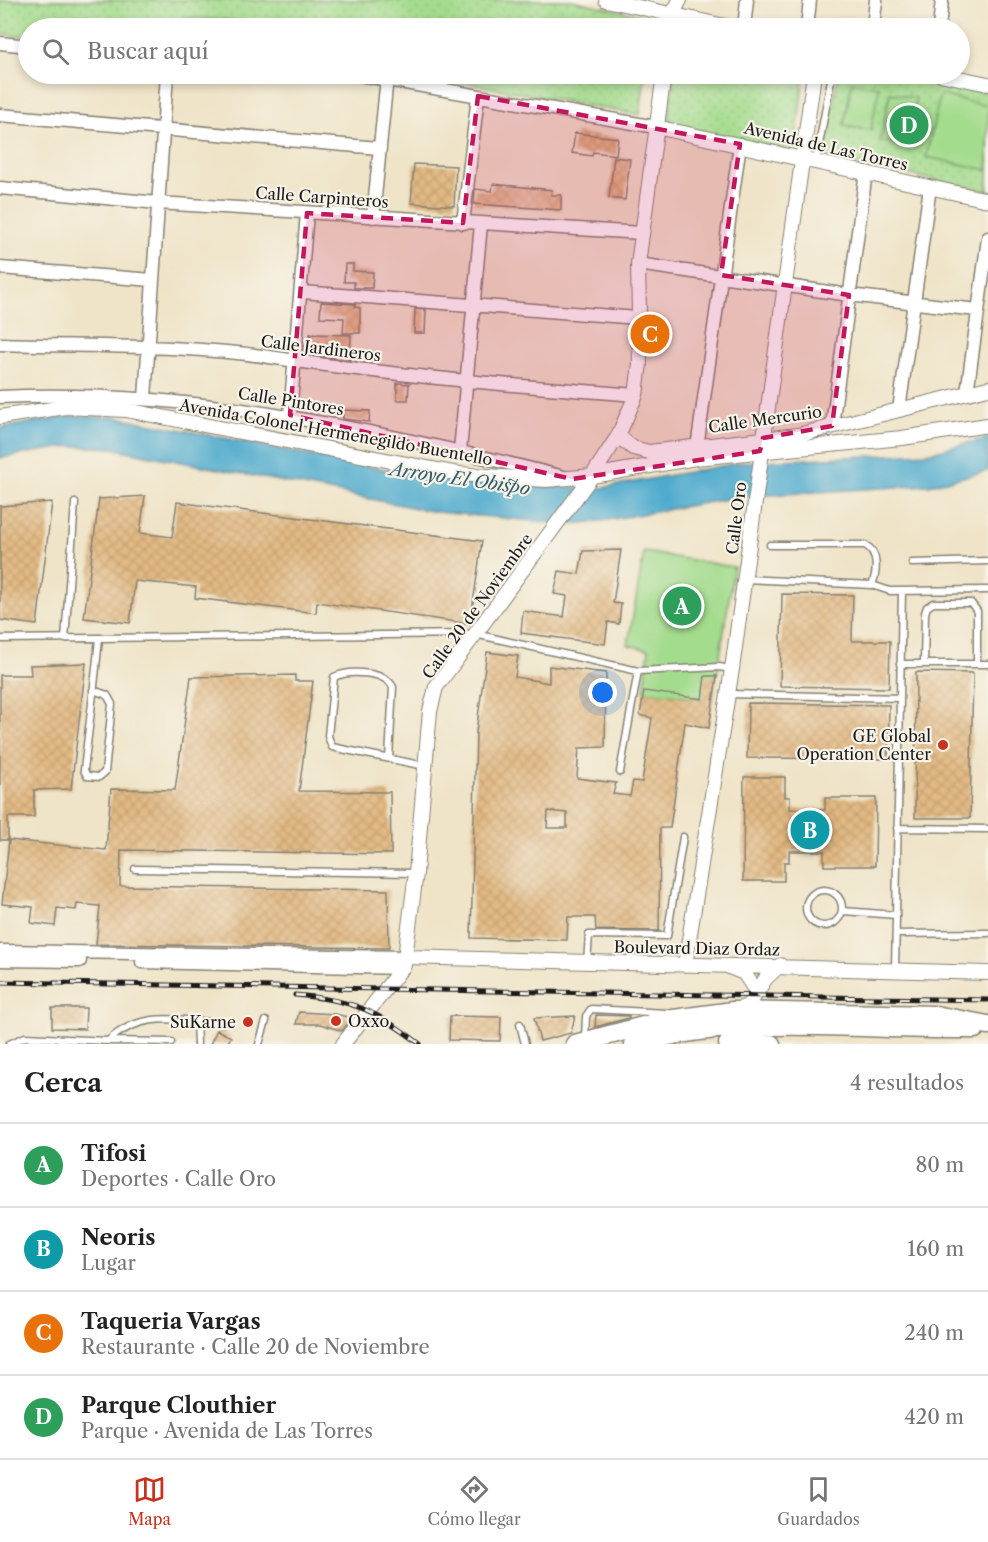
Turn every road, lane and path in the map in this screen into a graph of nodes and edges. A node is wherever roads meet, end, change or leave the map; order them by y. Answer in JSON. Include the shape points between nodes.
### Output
{"nodes":[{"id":1,"x":606,"y":0,"type":"edge"},
{"id":2,"x":667,"y":0,"type":"edge"},
{"id":3,"x":680,"y":0,"type":"edge"},
{"id":4,"x":747,"y":0,"type":"edge"},
{"id":5,"x":810,"y":0,"type":"edge"},
{"id":6,"x":876,"y":0,"type":"edge"},
{"id":7,"x":942,"y":0,"type":"edge"},
{"id":8,"x":659,"y":18,"type":"edge"},
{"id":9,"x":670,"y":18,"type":"edge"},
{"id":10,"x":673,"y":18,"type":"edge"},
{"id":11,"x":745,"y":18,"type":"edge"},
{"id":12,"x":808,"y":18,"type":"edge"},
{"id":13,"x":874,"y":18,"type":"edge"},
{"id":14,"x":940,"y":18,"type":"edge"},
{"id":15,"x":0,"y":43,"type":"edge"},
{"id":16,"x":18,"y":45,"type":"edge"},
{"id":17,"x":970,"y":80,"type":"edge"},
{"id":18,"x":166,"y":84,"type":"edge"},
{"id":19,"x":386,"y":84,"type":"edge"},
{"id":20,"x":417,"y":84,"type":"edge"},
{"id":21,"x":662,"y":84,"type":"edge"},
{"id":22,"x":812,"y":84,"type":"edge"},
{"id":23,"x":830,"y":84,"type":"edge"},
{"id":24,"x":988,"y":84,"type":"edge"},
{"id":25,"x":478,"y":96,"type":"junction"},
{"id":26,"x":0,"y":115,"type":"edge"},
{"id":27,"x":656,"y":127,"type":"junction"},
{"id":28,"x":163,"y":130,"type":"junction"},
{"id":29,"x":740,"y":144,"type":"junction"},
{"id":30,"x":379,"y":148,"type":"junction"},
{"id":31,"x":801,"y":159,"type":"junction"},
{"id":32,"x":816,"y":162,"type":"junction"},
{"id":33,"x":866,"y":172,"type":"junction"},
{"id":34,"x":930,"y":187,"type":"junction"},
{"id":35,"x":0,"y":188,"type":"edge"},
{"id":36,"x":988,"y":200,"type":"edge"},
{"id":37,"x":158,"y":202,"type":"junction"},
{"id":38,"x":307,"y":213,"type":"junction"},
{"id":39,"x":373,"y":217,"type":"junction"},
{"id":40,"x":463,"y":223,"type":"junction"},
{"id":41,"x":481,"y":224,"type":"junction"},
{"id":42,"x":642,"y":234,"type":"junction"},
{"id":43,"x":988,"y":238,"type":"edge"},
{"id":44,"x":638,"y":264,"type":"junction"},
{"id":45,"x":0,"y":268,"type":"edge"},
{"id":46,"x":722,"y":275,"type":"junction"},
{"id":47,"x":153,"y":280,"type":"junction"},
{"id":48,"x":785,"y":285,"type":"junction"},
{"id":49,"x":302,"y":292,"type":"junction"},
{"id":50,"x":849,"y":295,"type":"junction"},
{"id":51,"x":913,"y":302,"type":"junction"},
{"id":52,"x":473,"y":305,"type":"junction"},
{"id":53,"x":977,"y":310,"type":"junction"},
{"id":54,"x":638,"y":318,"type":"junction"},
{"id":55,"x":0,"y":344,"type":"edge"},
{"id":56,"x":147,"y":349,"type":"junction"},
{"id":57,"x":296,"y":362,"type":"junction"},
{"id":58,"x":467,"y":383,"type":"junction"},
{"id":59,"x":988,"y":388,"type":"edge"},
{"id":60,"x":967,"y":393,"type":"junction"},
{"id":61,"x":636,"y":395,"type":"junction"},
{"id":62,"x":0,"y":397,"type":"edge"},
{"id":63,"x":145,"y":398,"type":"junction"},
{"id":64,"x":899,"y":410,"type":"junction"},
{"id":65,"x":290,"y":415,"type":"junction"},
{"id":66,"x":0,"y":417,"type":"edge"},
{"id":67,"x":988,"y":425,"type":"edge"},
{"id":68,"x":832,"y":426,"type":"junction"},
{"id":69,"x":618,"y":436,"type":"junction"},
{"id":70,"x":800,"y":441,"type":"junction"},
{"id":71,"x":761,"y":449,"type":"junction"},
{"id":72,"x":460,"y":451,"type":"junction"},
{"id":73,"x":697,"y":451,"type":"junction"},
{"id":74,"x":592,"y":476,"type":"junction"},
{"id":75,"x":572,"y":479,"type":"junction"},
{"id":76,"x":75,"y":503,"type":"dead end"},
{"id":77,"x":770,"y":545,"type":"dead end"},
{"id":78,"x":988,"y":561,"type":"edge"},
{"id":79,"x":912,"y":562,"type":"dead end"},
{"id":80,"x":745,"y":579,"type":"junction"},
{"id":81,"x":872,"y":585,"type":"junction"},
{"id":82,"x":988,"y":590,"type":"edge"},
{"id":83,"x":902,"y":591,"type":"junction"},
{"id":84,"x":475,"y":634,"type":"junction"},
{"id":85,"x":99,"y":638,"type":"junction"},
{"id":86,"x":0,"y":639,"type":"edge"},
{"id":87,"x":65,"y":639,"type":"junction"},
{"id":88,"x":924,"y":663,"type":"junction"},
{"id":89,"x":900,"y":664,"type":"junction"},
{"id":90,"x":977,"y":664,"type":"junction"},
{"id":91,"x":988,"y":664,"type":"edge"},
{"id":92,"x":732,"y":669,"type":"junction"},
{"id":93,"x":638,"y":671,"type":"junction"},
{"id":94,"x":93,"y":690,"type":"junction"},
{"id":95,"x":728,"y":694,"type":"junction"},
{"id":96,"x":900,"y":698,"type":"junction"},
{"id":97,"x":388,"y":758,"type":"junction"},
{"id":98,"x":425,"y":767,"type":"junction"},
{"id":99,"x":620,"y":772,"type":"dead end"},
{"id":100,"x":897,"y":828,"type":"junction"},
{"id":101,"x":988,"y":829,"type":"edge"},
{"id":102,"x":683,"y":837,"type":"dead end"},
{"id":103,"x":135,"y":869,"type":"dead end"},
{"id":104,"x":416,"y":873,"type":"junction"},
{"id":105,"x":843,"y":911,"type":"junction"},
{"id":106,"x":896,"y":915,"type":"junction"},
{"id":107,"x":988,"y":933,"type":"edge"},
{"id":108,"x":896,"y":934,"type":"junction"},
{"id":109,"x":0,"y":951,"type":"edge"},
{"id":110,"x":23,"y":956,"type":"junction"},
{"id":111,"x":0,"y":960,"type":"edge"},
{"id":112,"x":404,"y":963,"type":"junction"},
{"id":113,"x":588,"y":963,"type":"junction"},
{"id":114,"x":686,"y":965,"type":"junction"},
{"id":115,"x":722,"y":965,"type":"junction"},
{"id":116,"x":780,"y":965,"type":"junction"},
{"id":117,"x":895,"y":971,"type":"junction"},
{"id":118,"x":988,"y":973,"type":"edge"},
{"id":119,"x":756,"y":991,"type":"junction"},
{"id":120,"x":733,"y":1011,"type":"junction"},
{"id":121,"x":687,"y":1016,"type":"junction"},
{"id":122,"x":196,"y":1021,"type":"junction"},
{"id":123,"x":266,"y":1021,"type":"dead end"},
{"id":124,"x":223,"y":1023,"type":"dead end"},
{"id":125,"x":520,"y":1024,"type":"dead end"},
{"id":126,"x":988,"y":1027,"type":"edge"},
{"id":127,"x":108,"y":1041,"type":"junction"},
{"id":128,"x":171,"y":1042,"type":"dead end"},
{"id":129,"x":345,"y":1043,"type":"edge"},
{"id":130,"x":580,"y":1043,"type":"edge"},
{"id":131,"x":9,"y":1044,"type":"edge"},
{"id":132,"x":197,"y":1044,"type":"edge"},
{"id":133,"x":260,"y":1044,"type":"edge"},
{"id":134,"x":525,"y":1044,"type":"edge"},
{"id":135,"x":634,"y":1044,"type":"edge"},
{"id":136,"x":728,"y":1044,"type":"edge"},
{"id":137,"x":771,"y":1044,"type":"edge"}],
"edges":[{"from":1,"to":8,"type":"street"},
{"from":2,"to":9,"type":"street"},
{"from":3,"to":10,"type":"street"},
{"from":4,"to":11,"type":"street"},
{"from":5,"to":12,"type":"street"},
{"from":6,"to":13,"type":"street"},
{"from":7,"to":14,"type":"street"},
{"from":15,"to":16,"type":"street"},
{"from":17,"to":24,"type":"street"},
{"from":18,"to":28,"type":"street"},
{"from":19,"to":30,"type":"street"},
{"from":20,"to":25,"type":"street"},
{"from":21,"to":27,"type":"street","name":"Calle 20 de Noviembre"},
{"from":22,"to":31,"type":"street","name":"Calle Oro"},
{"from":23,"to":32,"type":"lane"},
{"from":25,"to":27,"type":"street"},
{"from":25,"to":40,"type":"street"},
{"from":26,"to":28,"type":"street"},
{"from":27,"to":29,"type":"street","name":"Avenida de Las Torres"},
{"from":27,"to":42,"type":"street","name":"Calle 20 de Noviembre"},
{"from":28,"to":30,"type":"street"},
{"from":28,"to":37,"type":"street"},
{"from":29,"to":31,"type":"street","name":"Avenida de Las Torres"},
{"from":29,"to":46,"type":"street"},
{"from":30,"to":39,"type":"street"},
{"from":31,"to":32,"type":"street","name":"Avenida de Las Torres"},
{"from":31,"to":48,"type":"street","name":"Calle Oro"},
{"from":32,"to":33,"type":"street","name":"Avenida de Las Torres"},
{"from":33,"to":34,"type":"street","name":"Avenida de Las Torres"},
{"from":33,"to":50,"type":"street"},
{"from":34,"to":36,"type":"street","name":"Avenida de Las Torres"},
{"from":34,"to":51,"type":"street"},
{"from":35,"to":37,"type":"street","name":"Calle Carpinteros"},
{"from":37,"to":38,"type":"street","name":"Calle Carpinteros"},
{"from":37,"to":47,"type":"street"},
{"from":38,"to":39,"type":"street","name":"Calle Carpinteros"},
{"from":38,"to":49,"type":"street"},
{"from":39,"to":40,"type":"street","name":"Calle Carpinteros"},
{"from":40,"to":41,"type":"street","name":"Calle Carpinteros"},
{"from":41,"to":42,"type":"street","name":"Calle Carpinteros"},
{"from":41,"to":52,"type":"street"},
{"from":42,"to":44,"type":"street","name":"Calle 20 de Noviembre"},
{"from":43,"to":53,"type":"street"},
{"from":44,"to":46,"type":"street"},
{"from":44,"to":54,"type":"street","name":"Calle 20 de Noviembre"},
{"from":45,"to":47,"type":"street"},
{"from":46,"to":48,"type":"street"},
{"from":46,"to":73,"type":"street"},
{"from":47,"to":56,"type":"street"},
{"from":48,"to":50,"type":"street"},
{"from":48,"to":71,"type":"street","name":"Calle Oro"},
{"from":49,"to":52,"type":"street"},
{"from":49,"to":57,"type":"street"},
{"from":50,"to":51,"type":"street"},
{"from":50,"to":68,"type":"street"},
{"from":51,"to":53,"type":"street"},
{"from":51,"to":64,"type":"street"},
{"from":52,"to":54,"type":"street"},
{"from":52,"to":58,"type":"street"},
{"from":53,"to":60,"type":"street"},
{"from":54,"to":61,"type":"street","name":"Calle 20 de Noviembre","via":[[640,363]]},
{"from":55,"to":56,"type":"street","name":"Calle Jardineros"},
{"from":56,"to":57,"type":"street","name":"Calle Jardineros"},
{"from":56,"to":63,"type":"street"},
{"from":57,"to":58,"type":"street","name":"Calle Jardineros"},
{"from":57,"to":65,"type":"street"},
{"from":58,"to":61,"type":"street","name":"Calle Jardineros"},
{"from":58,"to":72,"type":"street"},
{"from":59,"to":60,"type":"street","name":"Calle Mercurio"},
{"from":60,"to":64,"type":"street","name":"Calle Mercurio"},
{"from":61,"to":69,"type":"street","name":"Calle 20 de Noviembre"},
{"from":62,"to":63,"type":"street","name":"Calle Pintores"},
{"from":63,"to":65,"type":"street","name":"Calle Pintores"},
{"from":64,"to":68,"type":"street","name":"Calle Mercurio"},
{"from":65,"to":72,"type":"street","name":"Calle Pintores"},
{"from":66,"to":75,"type":"street","name":"Avenida Colonel Hermenegildo Buentello","via":[[65,407],[126,410],[459,474],[519,480]]},
{"from":67,"to":70,"type":"street","via":[[902,438]]},
{"from":68,"to":70,"type":"street","name":"Calle Mercurio"},
{"from":69,"to":73,"type":"street","name":"Calle Mercurio","via":[[637,450]]},
{"from":69,"to":74,"type":"street","name":"Calle 20 de Noviembre"},
{"from":70,"to":71,"type":"street","name":"Calle Mercurio"},
{"from":71,"to":73,"type":"street","name":"Calle Mercurio"},
{"from":71,"to":80,"type":"street","name":"Calle Oro"},
{"from":72,"to":75,"type":"street","name":"Calle Pintores"},
{"from":73,"to":74,"type":"street","name":"Avenida Colonel Hermenegildo Buentello"},
{"from":74,"to":75,"type":"street","name":"Avenida Colonel Hermenegildo Buentello"},
{"from":74,"to":84,"type":"street","name":"Calle 20 de Noviembre"},
{"from":76,"to":87,"type":"lane"},
{"from":77,"to":81,"type":"lane","via":[[865,545],[875,556]]},
{"from":78,"to":79,"type":"lane"},
{"from":80,"to":81,"type":"lane"},
{"from":80,"to":92,"type":"street","name":"Calle Oro"},
{"from":81,"to":83,"type":"lane"},
{"from":82,"to":83,"type":"lane"},
{"from":83,"to":89,"type":"lane"},
{"from":84,"to":85,"type":"lane"},
{"from":84,"to":93,"type":"lane"},
{"from":84,"to":98,"type":"street","name":"Calle 20 de Noviembre","via":[[435,687]]},
{"from":85,"to":87,"type":"lane"},
{"from":85,"to":94,"type":"lane"},
{"from":86,"to":87,"type":"lane"},
{"from":88,"to":89,"type":"lane"},
{"from":88,"to":90,"type":"lane"},
{"from":88,"to":90,"type":"lane","via":[[926,609],[933,603],[971,603],[977,611]]},
{"from":89,"to":96,"type":"lane"},
{"from":90,"to":91,"type":"lane"},
{"from":92,"to":93,"type":"lane"},
{"from":92,"to":95,"type":"street","name":"Calle Oro"},
{"from":93,"to":99,"type":"lane"},
{"from":94,"to":94,"type":"lane","via":[[84,770],[87,776],[99,777],[105,772],[112,704],[107,695]]},
{"from":95,"to":96,"type":"lane"},
{"from":95,"to":114,"type":"street","name":"Calle Oro"},
{"from":96,"to":100,"type":"lane"},
{"from":97,"to":97,"type":"lane","via":[[332,747],[328,736],[334,677],[342,673],[390,680],[393,687]]},
{"from":97,"to":98,"type":"lane"},
{"from":98,"to":104,"type":"street","name":"Calle 20 de Noviembre"},
{"from":100,"to":101,"type":"lane"},
{"from":100,"to":106,"type":"lane"},
{"from":102,"to":113,"type":"lane","via":[[668,936],[589,935]]},
{"from":103,"to":104,"type":"lane"},
{"from":104,"to":112,"type":"street","name":"Calle 20 de Noviembre"},
{"from":105,"to":105,"type":"lane","via":[[837,895],[827,890],[811,895],[806,905],[811,921],[821,927],[837,922]]},
{"from":105,"to":106,"type":"lane"},
{"from":106,"to":108,"type":"lane"},
{"from":107,"to":108,"type":"lane"},
{"from":108,"to":117,"type":"lane"},
{"from":109,"to":110,"type":"street"},
{"from":110,"to":111,"type":"street"},
{"from":110,"to":112,"type":"street"},
{"from":112,"to":113,"type":"street","name":"Boulevard Diaz Ordaz"},
{"from":112,"to":129,"type":"street"},
{"from":113,"to":114,"type":"street","name":"Boulevard Diaz Ordaz"},
{"from":114,"to":115,"type":"street","name":"Boulevard Diaz Ordaz"},
{"from":115,"to":116,"type":"street","name":"Boulevard Diaz Ordaz"},
{"from":115,"to":119,"type":"street","via":[[744,973]]},
{"from":116,"to":117,"type":"street","name":"Boulevard Diaz Ordaz"},
{"from":116,"to":119,"type":"street"},
{"from":117,"to":118,"type":"street","name":"Boulevard Diaz Ordaz"},
{"from":119,"to":120,"type":"street","via":[[748,1006]]},
{"from":120,"to":121,"type":"main road"},
{"from":120,"to":126,"type":"main road","via":[[935,1015]]},
{"from":121,"to":130,"type":"main road"},
{"from":121,"to":130,"type":"lane","via":[[591,1009]]},
{"from":122,"to":124,"type":"lane"},
{"from":122,"to":127,"type":"lane","via":[[138,1021]]},
{"from":122,"to":132,"type":"lane"},
{"from":123,"to":133,"type":"lane"},
{"from":125,"to":134,"type":"lane"},
{"from":126,"to":135,"type":"main road","via":[[700,1029]]},
{"from":127,"to":128,"type":"lane"},
{"from":127,"to":131,"type":"lane","via":[[25,1037]]},
{"from":136,"to":137,"type":"main road"}]}
